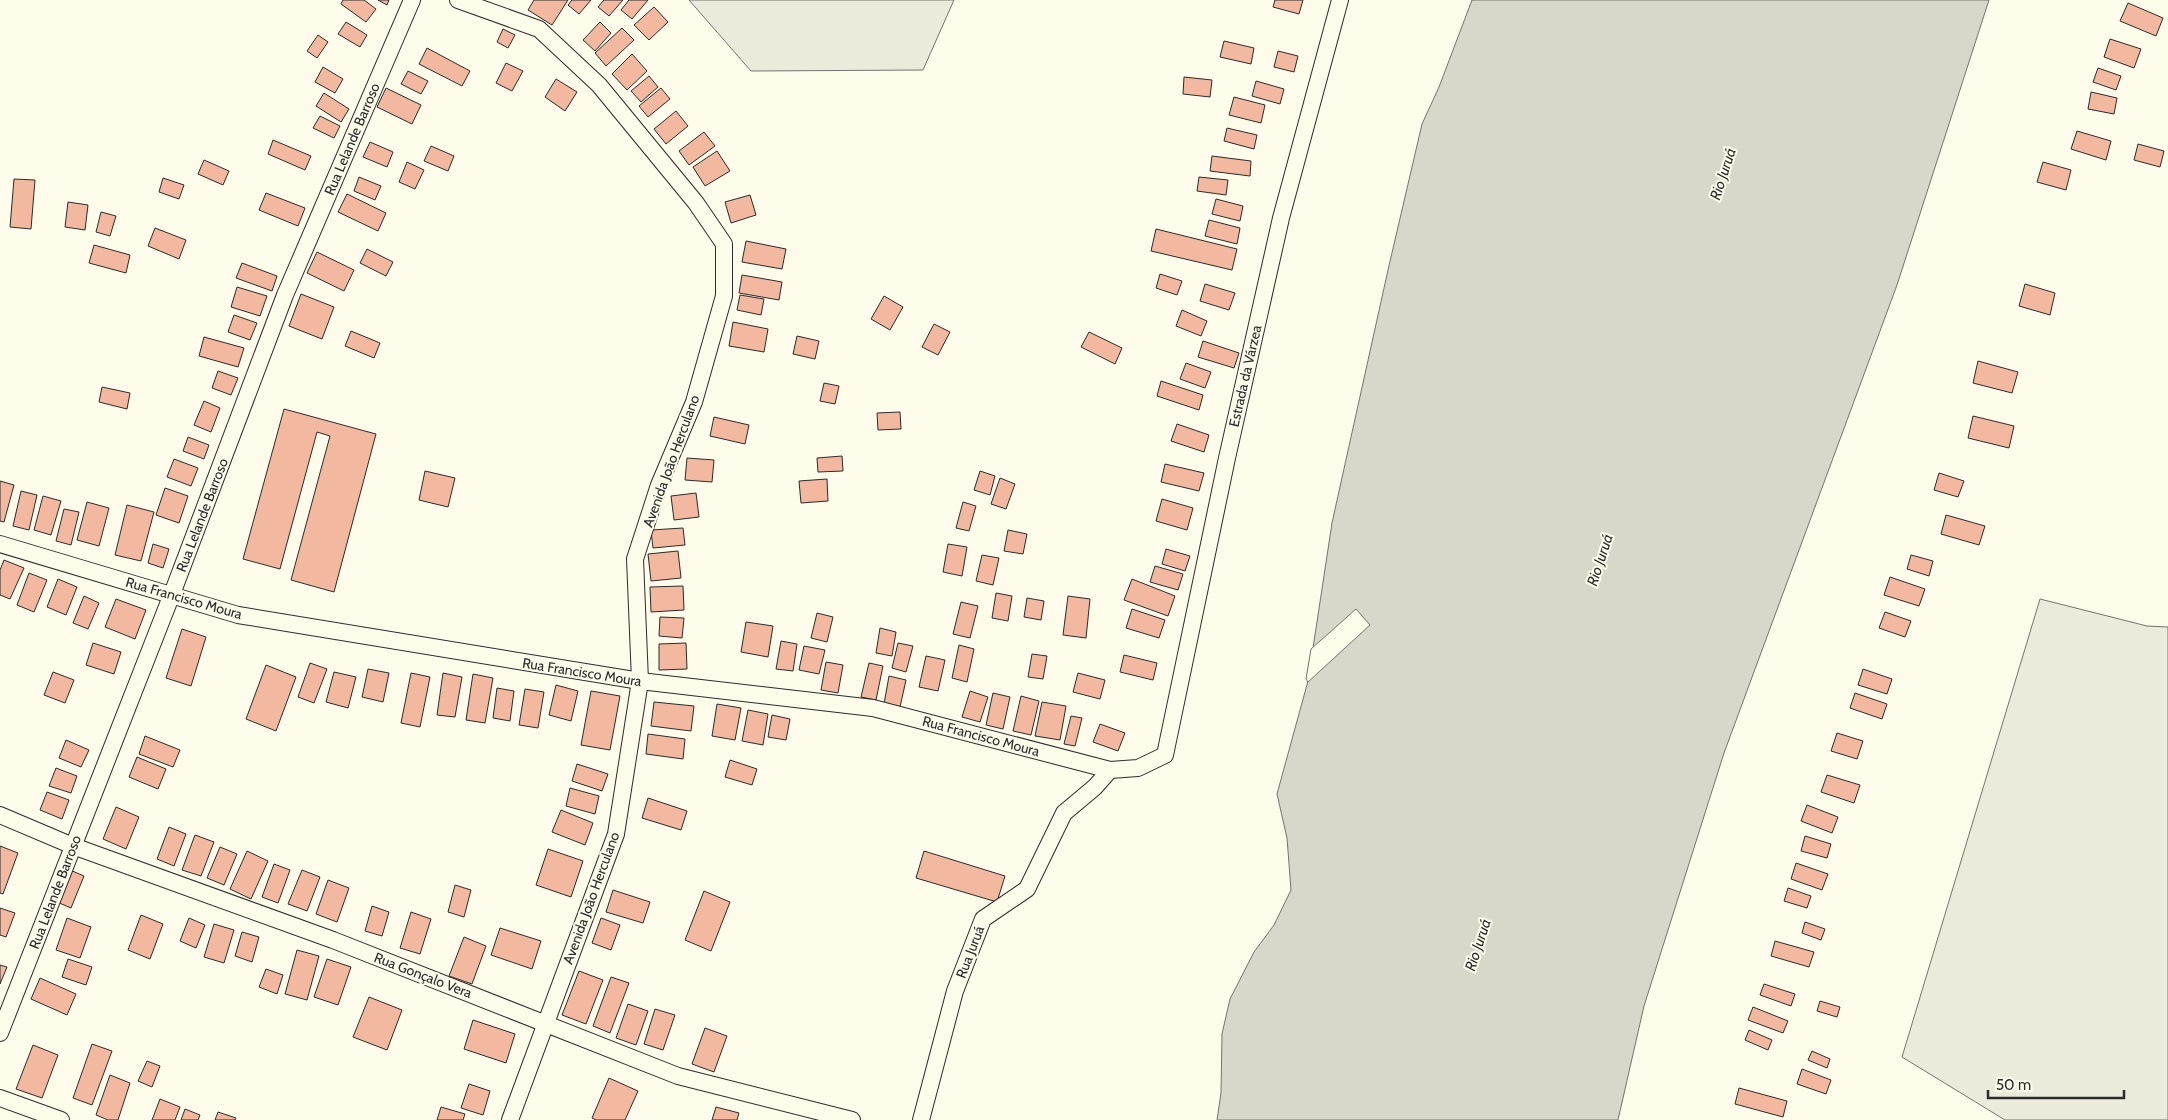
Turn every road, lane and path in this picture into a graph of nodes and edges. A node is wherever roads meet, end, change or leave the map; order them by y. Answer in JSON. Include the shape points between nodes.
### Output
{"nodes":[{"id":1,"x":412,"y":0,"type":"edge"},
{"id":2,"x":458,"y":0,"type":"edge"},
{"id":3,"x":1340,"y":0,"type":"edge"},
{"id":4,"x":0,"y":544,"type":"edge"},
{"id":5,"x":172,"y":594,"type":"junction"},
{"id":6,"x":640,"y":681,"type":"junction"},
{"id":7,"x":1165,"y":755,"type":"joint"},
{"id":8,"x":1110,"y":770,"type":"junction"},
{"id":9,"x":0,"y":815,"type":"edge"},
{"id":10,"x":73,"y":846,"type":"junction"},
{"id":11,"x":546,"y":1024,"type":"junction"},
{"id":12,"x":0,"y":1033,"type":"edge"},
{"id":13,"x":0,"y":1098,"type":"edge"},
{"id":14,"x":61,"y":1120,"type":"edge"},
{"id":15,"x":510,"y":1120,"type":"edge"},
{"id":16,"x":852,"y":1120,"type":"edge"},
{"id":17,"x":921,"y":1120,"type":"edge"}],
"edges":[{"from":1,"to":5,"type":"street","name":"Rua Lelande Barroso","via":[[285,295]]},
{"from":2,"to":6,"type":"street","name":"Avenida João Herculano","via":[[539,29],[599,85],[696,203],[724,244],[724,296],[694,402],[659,485],[635,559]]},
{"from":3,"to":7,"type":"street","name":"Estrada da Várzea","via":[[1279,228]]},
{"from":4,"to":5,"type":"street","name":"Rua Francisco Moura"},
{"from":5,"to":6,"type":"street","name":"Rua Francisco Moura","via":[[238,615]]},
{"from":5,"to":10,"type":"street","name":"Rua Lelande Barroso"},
{"from":6,"to":8,"type":"street","name":"Rua Francisco Moura","via":[[873,708]]},
{"from":6,"to":11,"type":"street","name":"Avenida João Herculano","via":[[616,834]]},
{"from":7,"to":8,"type":"street","name":"Rua Francisco Moura","via":[[1138,768]]},
{"from":8,"to":17,"type":"street","name":"Rua Juruá","via":[[1064,813],[1027,889],[983,919],[955,991]]},
{"from":9,"to":10,"type":"street","name":"Rua Gonçalo Vera"},
{"from":10,"to":11,"type":"street","name":"Rua Gonçalo Vera","via":[[333,940]]},
{"from":10,"to":12,"type":"street","name":"Rua Lelande Barroso"},
{"from":11,"to":15,"type":"street","name":"Avenida João Herculano"},
{"from":11,"to":16,"type":"street","name":"Rua Gonçalo Vera","via":[[678,1076]]},
{"from":13,"to":14,"type":"street"}]}
